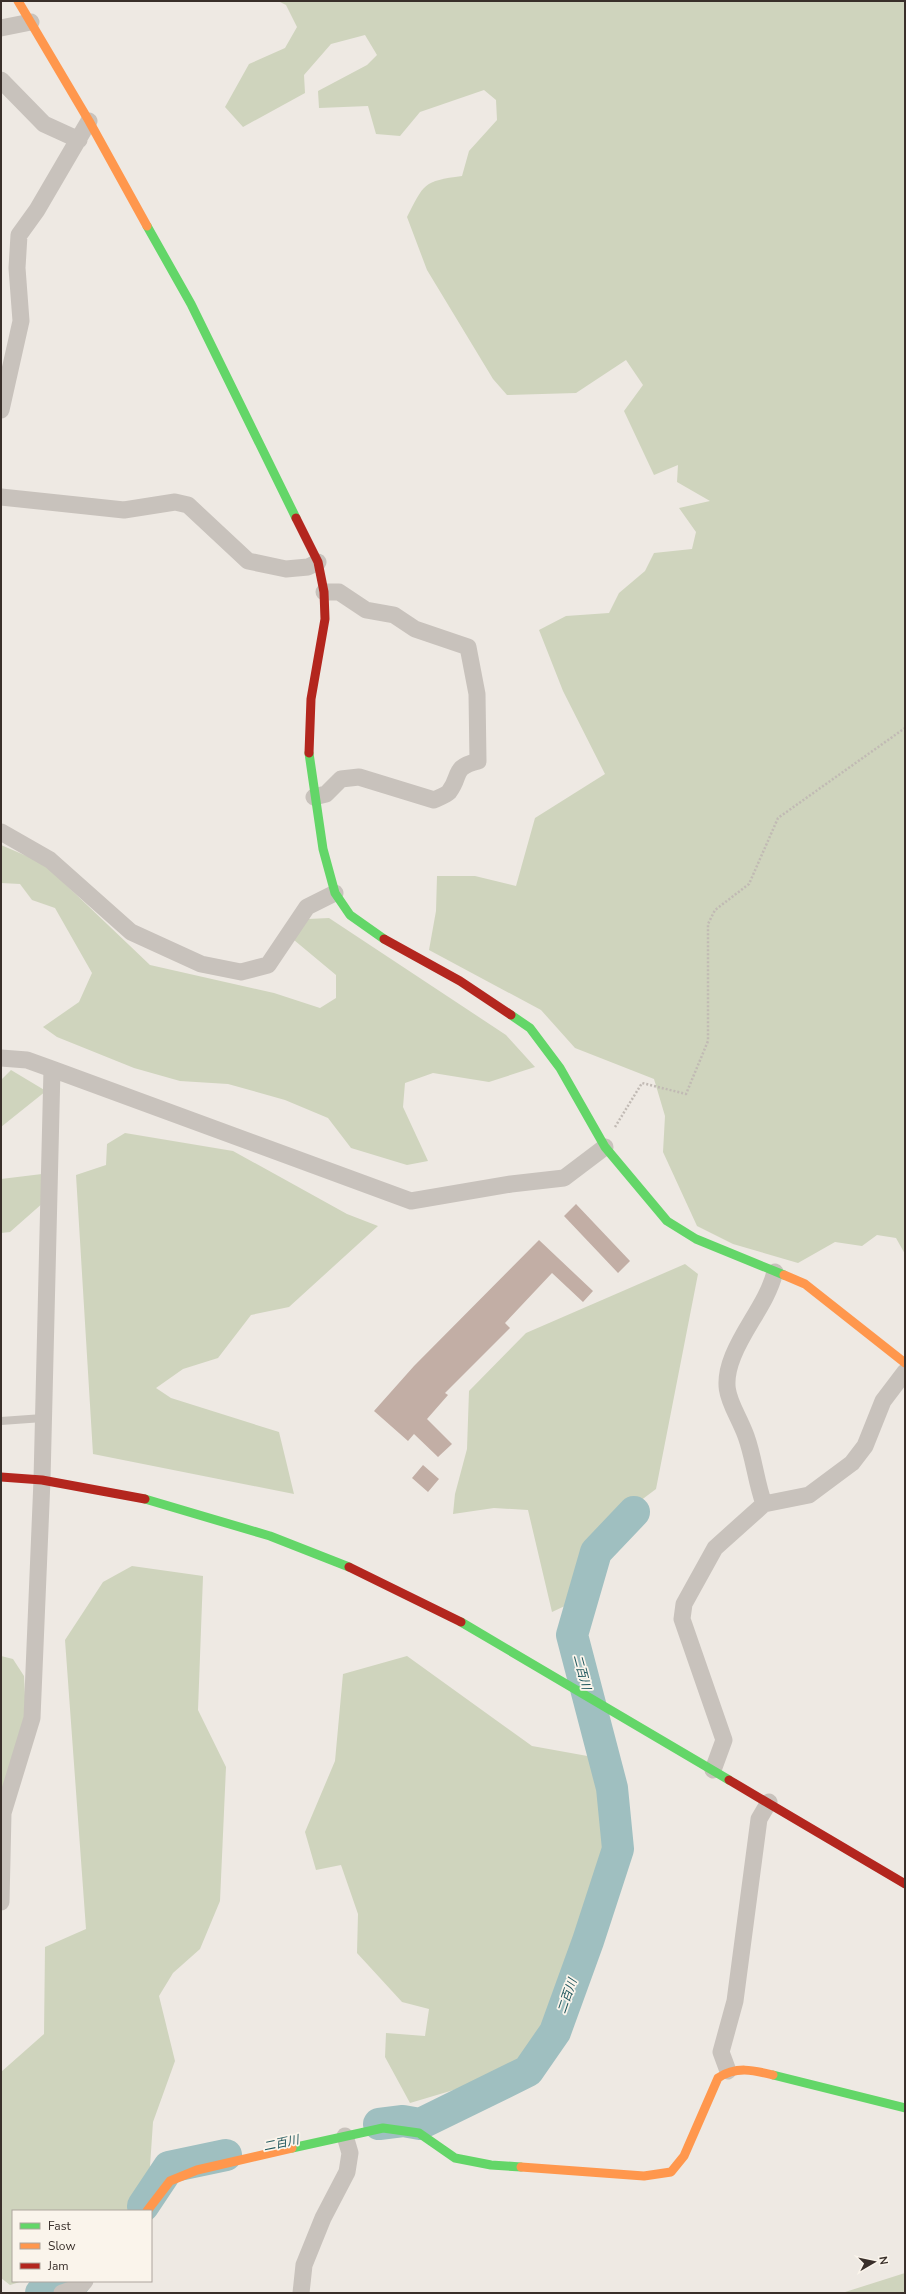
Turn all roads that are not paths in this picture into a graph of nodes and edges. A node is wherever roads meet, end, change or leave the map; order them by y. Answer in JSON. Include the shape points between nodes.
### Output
{"nodes":[{"id":1,"x":18,"y":1,"type":"edge"},
{"id":2,"x":31,"y":22,"type":"junction"},
{"id":3,"x":1,"y":28,"type":"edge"},
{"id":4,"x":1,"y":80,"type":"edge"},
{"id":5,"x":89,"y":121,"type":"junction"},
{"id":6,"x":79,"y":140,"type":"junction"},
{"id":7,"x":1,"y":410,"type":"edge"},
{"id":8,"x":1,"y":497,"type":"edge"},
{"id":9,"x":318,"y":562,"type":"junction"},
{"id":10,"x":324,"y":592,"type":"junction"},
{"id":11,"x":314,"y":797,"type":"junction"},
{"id":12,"x":1,"y":832,"type":"edge"},
{"id":13,"x":335,"y":893,"type":"junction"},
{"id":14,"x":1,"y":1058,"type":"edge"},
{"id":15,"x":52,"y":1069,"type":"junction"},
{"id":16,"x":605,"y":1147,"type":"junction"},
{"id":17,"x":775,"y":1272,"type":"junction"},
{"id":18,"x":905,"y":1363,"type":"edge"},
{"id":19,"x":905,"y":1372,"type":"edge"},
{"id":20,"x":43,"y":1418,"type":"junction"},
{"id":21,"x":1,"y":1422,"type":"edge"},
{"id":22,"x":1,"y":1477,"type":"edge"},
{"id":23,"x":42,"y":1480,"type":"junction"},
{"id":24,"x":764,"y":1504,"type":"junction"},
{"id":25,"x":713,"y":1770,"type":"junction"},
{"id":26,"x":769,"y":1802,"type":"junction"},
{"id":27,"x":905,"y":1884,"type":"edge"},
{"id":28,"x":1,"y":1902,"type":"edge"},
{"id":29,"x":728,"y":2071,"type":"junction"},
{"id":30,"x":905,"y":2108,"type":"edge"},
{"id":31,"x":345,"y":2136,"type":"junction"},
{"id":32,"x":148,"y":2210,"type":"edge"},
{"id":33,"x":84,"y":2282,"type":"edge"},
{"id":34,"x":62,"y":2293,"type":"edge"},
{"id":35,"x":301,"y":2293,"type":"edge"}],
"edges":[{"from":1,"to":2,"type":"street"},
{"from":2,"to":3,"type":"street"},
{"from":2,"to":5,"type":"street"},
{"from":4,"to":6,"type":"street","via":[[44,124]]},
{"from":5,"to":6,"type":"street"},
{"from":5,"to":9,"type":"street","via":[[191,304]]},
{"from":6,"to":7,"type":"street","via":[[19,235],[17,268],[21,321]]},
{"from":8,"to":9,"type":"street","via":[[124,510],[175,502],[188,505],[248,561],[286,569],[308,567]]},
{"from":9,"to":10,"type":"street"},
{"from":10,"to":11,"type":"street","via":[[326,618],[311,699],[309,757]]},
{"from":10,"to":11,"type":"street","via":[[338,592],[366,610],[394,615],[415,629],[468,647],[478,694],[478,761],[464,764],[448,792],[434,800],[359,777],[341,779],[326,794]]},
{"from":11,"to":13,"type":"street","via":[[323,849]]},
{"from":12,"to":13,"type":"street","via":[[50,860],[130,932],[201,964],[241,972],[268,965],[307,907]]},
{"from":13,"to":16,"type":"street","via":[[350,915],[386,940],[460,981],[530,1028],[560,1068]]},
{"from":14,"to":15,"type":"street","via":[[27,1060]]},
{"from":15,"to":16,"type":"street","via":[[411,1201],[564,1178]]},
{"from":15,"to":20,"type":"street"},
{"from":16,"to":17,"type":"street","via":[[667,1221],[696,1240]]},
{"from":17,"to":18,"type":"street","via":[[806,1284]]},
{"from":17,"to":24,"type":"street","via":[[770,1289],[733,1355],[727,1374],[728,1398],[746,1436]]},
{"from":19,"to":24,"type":"street","via":[[883,1401],[865,1446],[852,1463],[809,1495]]},
{"from":20,"to":21,"type":"lane"},
{"from":20,"to":23,"type":"street"},
{"from":22,"to":23,"type":"street"},
{"from":23,"to":25,"type":"street","via":[[143,1498],[270,1536],[358,1571],[448,1614]]},
{"from":23,"to":28,"type":"street","via":[[32,1718],[2,1813]]},
{"from":24,"to":25,"type":"street","via":[[715,1548],[684,1604],[682,1619],[724,1740]]},
{"from":25,"to":26,"type":"street"},
{"from":26,"to":27,"type":"street"},
{"from":26,"to":29,"type":"street","via":[[759,1819],[735,2002],[721,2052]]},
{"from":29,"to":30,"type":"street","via":[[752,2070]]},
{"from":29,"to":31,"type":"street","via":[[718,2078],[684,2156],[671,2172],[644,2176],[491,2165],[455,2158],[419,2133],[383,2128]]},
{"from":31,"to":32,"type":"street","via":[[198,2170],[170,2181]]},
{"from":31,"to":35,"type":"street","via":[[350,2153],[347,2172],[323,2218],[304,2265]]},
{"from":33,"to":34,"type":"street","via":[[79,2287]]}]}
